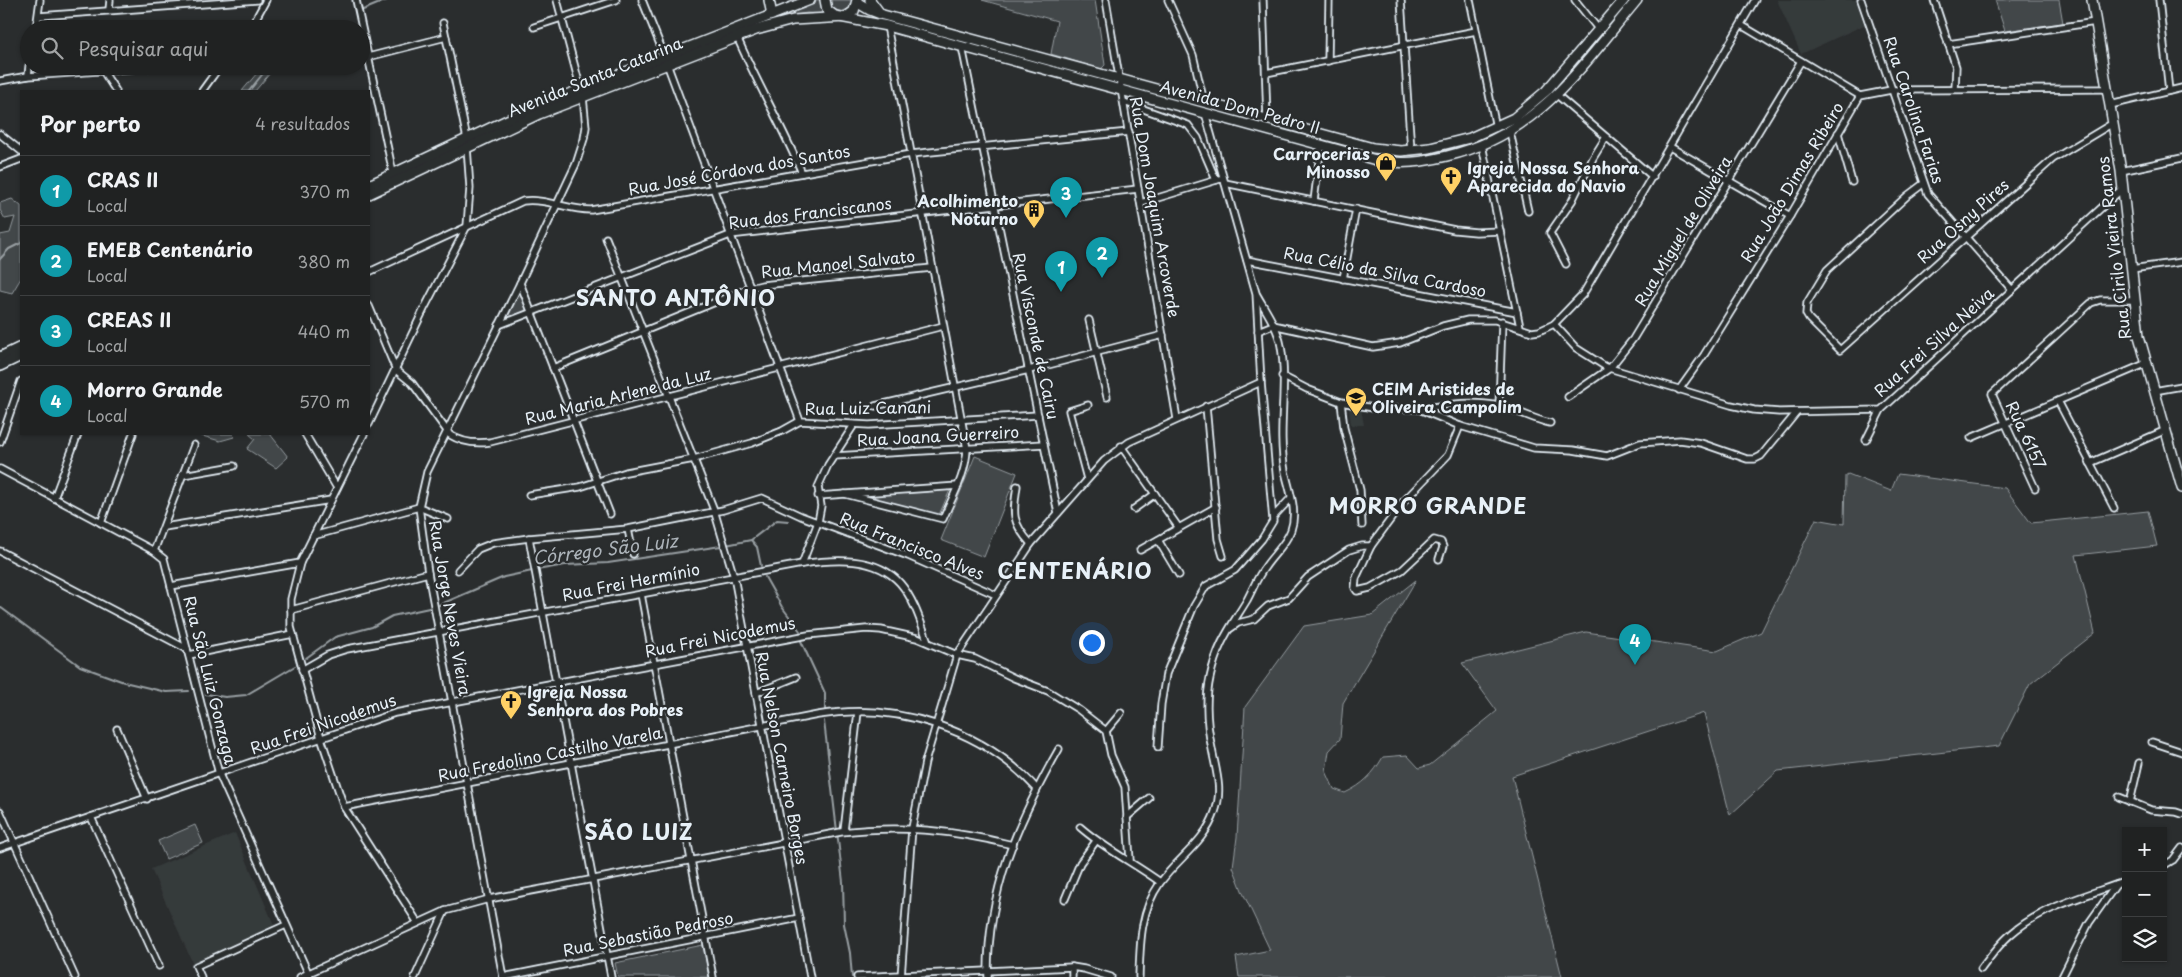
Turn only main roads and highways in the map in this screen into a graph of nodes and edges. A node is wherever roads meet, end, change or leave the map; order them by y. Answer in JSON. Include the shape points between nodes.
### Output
{"nodes":[{"id":1,"x":769,"y":0,"type":"edge"},
{"id":2,"x":810,"y":0,"type":"edge"},
{"id":3,"x":825,"y":0,"type":"edge"},
{"id":4,"x":870,"y":0,"type":"edge"},
{"id":5,"x":1624,"y":0,"type":"edge"},
{"id":6,"x":1637,"y":0,"type":"edge"},
{"id":7,"x":2092,"y":0,"type":"edge"},
{"id":8,"x":858,"y":1,"type":"edge"},
{"id":9,"x":772,"y":15,"type":"junction"},
{"id":10,"x":883,"y":15,"type":"junction"},
{"id":11,"x":841,"y":17,"type":"junction"},
{"id":12,"x":666,"y":61,"type":"junction"},
{"id":13,"x":467,"y":143,"type":"junction"},
{"id":14,"x":370,"y":184,"type":"edge"},
{"id":15,"x":370,"y":193,"type":"edge"},
{"id":16,"x":20,"y":347,"type":"edge"},
{"id":17,"x":20,"y":356,"type":"edge"},
{"id":18,"x":0,"y":357,"type":"edge"},
{"id":19,"x":0,"y":366,"type":"edge"},
{"id":20,"x":2182,"y":488,"type":"edge"}],
"edges":[{"from":1,"to":9,"type":"main road"},
{"from":2,"to":9,"type":"main road","name":"Avenida Santa Catarina"},
{"from":3,"to":11,"type":"main road","via":[[827,10]]},
{"from":4,"to":10,"type":"main road"},
{"from":5,"to":10,"type":"main road","name":"Avenida Dom Pedro II","via":[[1536,102],[1514,118],[1454,143],[1411,151],[1373,148]]},
{"from":6,"to":11,"type":"main road","name":"Avenida Dom Pedro II","via":[[1556,94],[1510,132],[1441,158],[1398,163],[1376,160],[887,26]]},
{"from":7,"to":20,"type":"main road","name":"Rua Cirilo Vieira Ramos","via":[[2123,188],[2139,336]]},
{"from":8,"to":10,"type":"main road","name":"Avenida Dom Pedro II"},
{"from":8,"to":11,"type":"main road","via":[[854,11]]},
{"from":9,"to":12,"type":"main road","name":"Avenida Santa Catarina"},
{"from":11,"to":12,"type":"main road","name":"Avenida Santa Catarina","via":[[784,22]]},
{"from":12,"to":13,"type":"main road","name":"Avenida Santa Catarina"},
{"from":13,"to":14,"type":"main road","name":"Avenida Santa Catarina"},
{"from":13,"to":15,"type":"main road","name":"Avenida Santa Catarina"},
{"from":16,"to":18,"type":"main road"},
{"from":17,"to":19,"type":"main road"}]}
